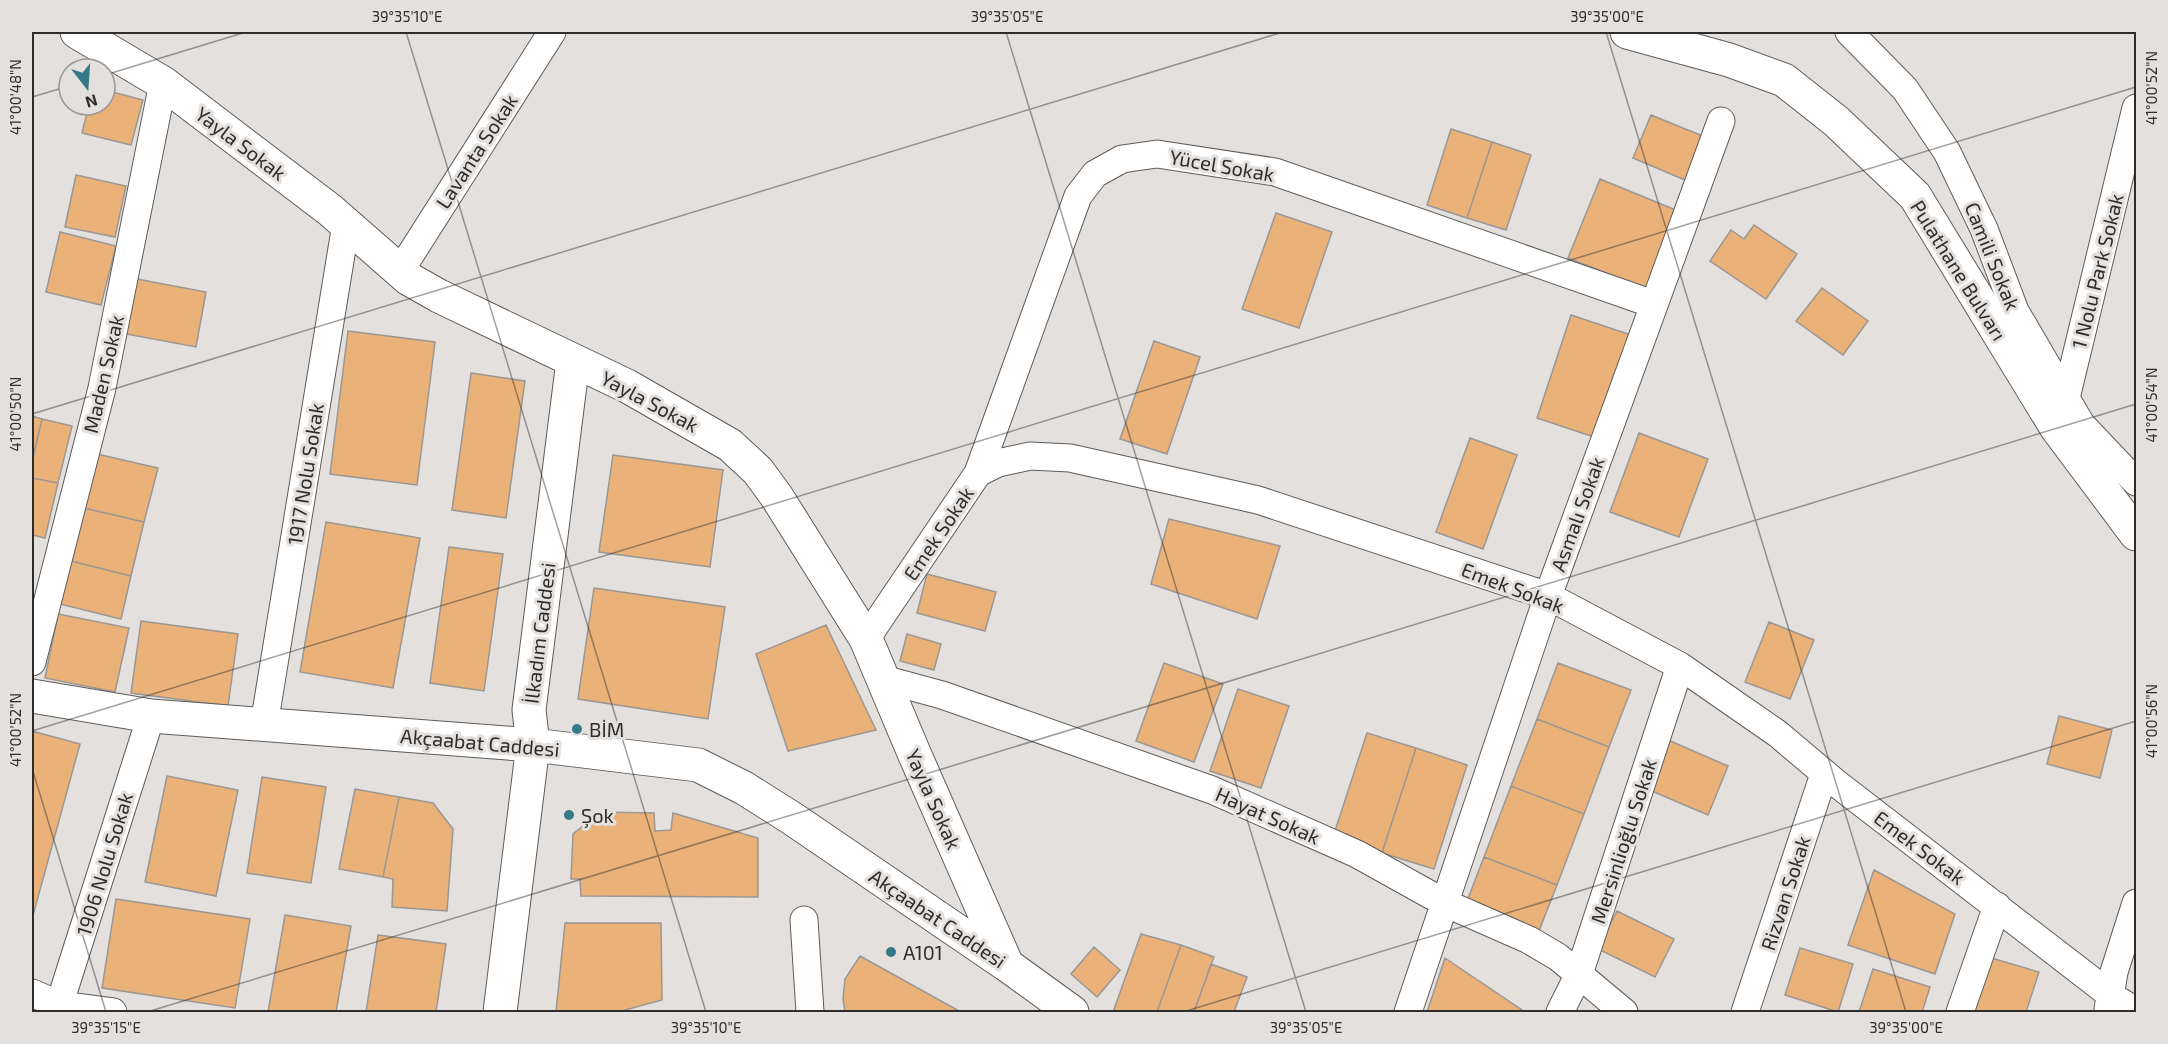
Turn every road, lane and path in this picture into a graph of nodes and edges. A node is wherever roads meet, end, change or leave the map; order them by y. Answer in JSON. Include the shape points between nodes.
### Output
{"nodes":[{"id":1,"x":77,"y":32,"type":"edge"},
{"id":2,"x":552,"y":32,"type":"edge"},
{"id":3,"x":1627,"y":32,"type":"edge"},
{"id":4,"x":1849,"y":32,"type":"edge"},
{"id":5,"x":163,"y":83,"type":"junction"},
{"id":6,"x":2136,"y":108,"type":"edge"},
{"id":7,"x":1721,"y":121,"type":"dead end"},
{"id":8,"x":346,"y":224,"type":"junction"},
{"id":9,"x":400,"y":271,"type":"junction"},
{"id":10,"x":1653,"y":304,"type":"junction"},
{"id":11,"x":573,"y":361,"type":"junction"},
{"id":12,"x":2066,"y":398,"type":"junction"},
{"id":13,"x":978,"y":473,"type":"junction"},
{"id":14,"x":2136,"y":482,"type":"edge"},
{"id":15,"x":2136,"y":534,"type":"edge"},
{"id":16,"x":1548,"y":596,"type":"junction"},
{"id":17,"x":866,"y":639,"type":"junction"},
{"id":18,"x":32,"y":662,"type":"edge"},
{"id":19,"x":1680,"y":666,"type":"junction"},
{"id":20,"x":883,"y":679,"type":"junction"},
{"id":21,"x":32,"y":696,"type":"edge"},
{"id":22,"x":151,"y":716,"type":"junction"},
{"id":23,"x":264,"y":725,"type":"junction"},
{"id":24,"x":533,"y":746,"type":"junction"},
{"id":25,"x":1824,"y":774,"type":"junction"},
{"id":26,"x":1445,"y":903,"type":"junction"},
{"id":27,"x":2136,"y":903,"type":"edge"},
{"id":28,"x":1997,"y":906,"type":"junction"},
{"id":29,"x":804,"y":920,"type":"dead end"},
{"id":30,"x":1007,"y":965,"type":"junction"},
{"id":31,"x":1579,"y":974,"type":"junction"},
{"id":32,"x":32,"y":993,"type":"edge"},
{"id":33,"x":2109,"y":1003,"type":"edge"},
{"id":34,"x":58,"y":1009,"type":"edge"},
{"id":35,"x":2136,"y":1011,"type":"edge"},
{"id":36,"x":112,"y":1012,"type":"edge"},
{"id":37,"x":500,"y":1012,"type":"edge"},
{"id":38,"x":810,"y":1012,"type":"edge"},
{"id":39,"x":1072,"y":1012,"type":"edge"},
{"id":40,"x":1408,"y":1012,"type":"edge"},
{"id":41,"x":1560,"y":1012,"type":"edge"},
{"id":42,"x":1624,"y":1012,"type":"edge"},
{"id":43,"x":1745,"y":1012,"type":"edge"},
{"id":44,"x":1960,"y":1012,"type":"edge"}],
"edges":[{"from":1,"to":5,"type":"street","name":"Yayla Sokak"},
{"from":2,"to":9,"type":"street","name":"Lavanta Sokak"},
{"from":3,"to":15,"type":"street","name":"Pulathane Bulvarı","via":[[1729,60],[1784,80],[1916,196],[2056,427]]},
{"from":4,"to":12,"type":"street","name":"Camili Sokak","via":[[1905,89],[1947,152],[1984,229],[2015,311]]},
{"from":5,"to":8,"type":"street","name":"Yayla Sokak"},
{"from":5,"to":18,"type":"street","name":"Maden Sokak","via":[[102,388]]},
{"from":6,"to":12,"type":"street","name":"1 Nolu Park Sokak"},
{"from":7,"to":10,"type":"street","name":"Asmalı Sokak"},
{"from":8,"to":9,"type":"street","name":"Yayla Sokak"},
{"from":8,"to":23,"type":"street","name":"1917 Nolu Sokak"},
{"from":9,"to":11,"type":"street","name":"Yayla Sokak","via":[[439,296]]},
{"from":10,"to":13,"type":"street","name":"Yücel Sokak","via":[[1275,172],[1157,154],[1122,159],[1095,174],[1078,196]]},
{"from":10,"to":16,"type":"street","name":"Asmalı Sokak"},
{"from":11,"to":17,"type":"street","name":"Yayla Sokak","via":[[627,386],[730,445],[758,471]]},
{"from":11,"to":24,"type":"street","name":"İlkadım Caddesi","via":[[529,710]]},
{"from":12,"to":14,"type":"street","name":"Camili Sokak","via":[[2081,424]]},
{"from":13,"to":16,"type":"street","name":"Emek Sokak","via":[[998,463],[1030,456],[1070,458],[1258,500]]},
{"from":13,"to":17,"type":"street","name":"Emek Sokak"},
{"from":16,"to":19,"type":"street","name":"Emek Sokak"},
{"from":16,"to":26,"type":"street","name":"Asmalı Sokak"},
{"from":17,"to":20,"type":"street","name":"Yayla Sokak"},
{"from":19,"to":25,"type":"street","name":"Emek Sokak","via":[[1778,734]]},
{"from":19,"to":31,"type":"street","name":"Mersinlioğlu Sokak"},
{"from":20,"to":26,"type":"street","name":"Hayat Sokak","via":[[942,695],[1212,790],[1357,854]]},
{"from":20,"to":30,"type":"street","name":"Yayla Sokak"},
{"from":21,"to":22,"type":"street","name":"Akçaabat Caddesi"},
{"from":22,"to":23,"type":"street","name":"Akçaabat Caddesi"},
{"from":22,"to":34,"type":"street","name":"1906 Nolu Sokak"},
{"from":23,"to":24,"type":"street","name":"Akçaabat Caddesi"},
{"from":24,"to":30,"type":"street","name":"Akçaabat Caddesi","via":[[698,765],[716,773],[793,819]]},
{"from":24,"to":37,"type":"street","name":"İlkadım Caddesi"},
{"from":25,"to":28,"type":"street","name":"Emek Sokak"},
{"from":25,"to":43,"type":"street","name":"Rizvan Sokak"},
{"from":26,"to":31,"type":"street","name":"Hayat Sokak","via":[[1529,940]]},
{"from":26,"to":40,"type":"street","name":"Asmalı Sokak"},
{"from":27,"to":33,"type":"street","via":[[2114,972]]},
{"from":28,"to":33,"type":"street","name":"Emek Sokak"},
{"from":28,"to":44,"type":"street"},
{"from":29,"to":38,"type":"street"},
{"from":30,"to":39,"type":"street","name":"Akçaabat Caddesi"},
{"from":31,"to":41,"type":"street","name":"Mersinlioğlu Sokak"},
{"from":31,"to":42,"type":"street","name":"Hayat Sokak"},
{"from":32,"to":34,"type":"street"},
{"from":33,"to":35,"type":"street","name":"Emek Sokak"},
{"from":34,"to":36,"type":"street"}]}
